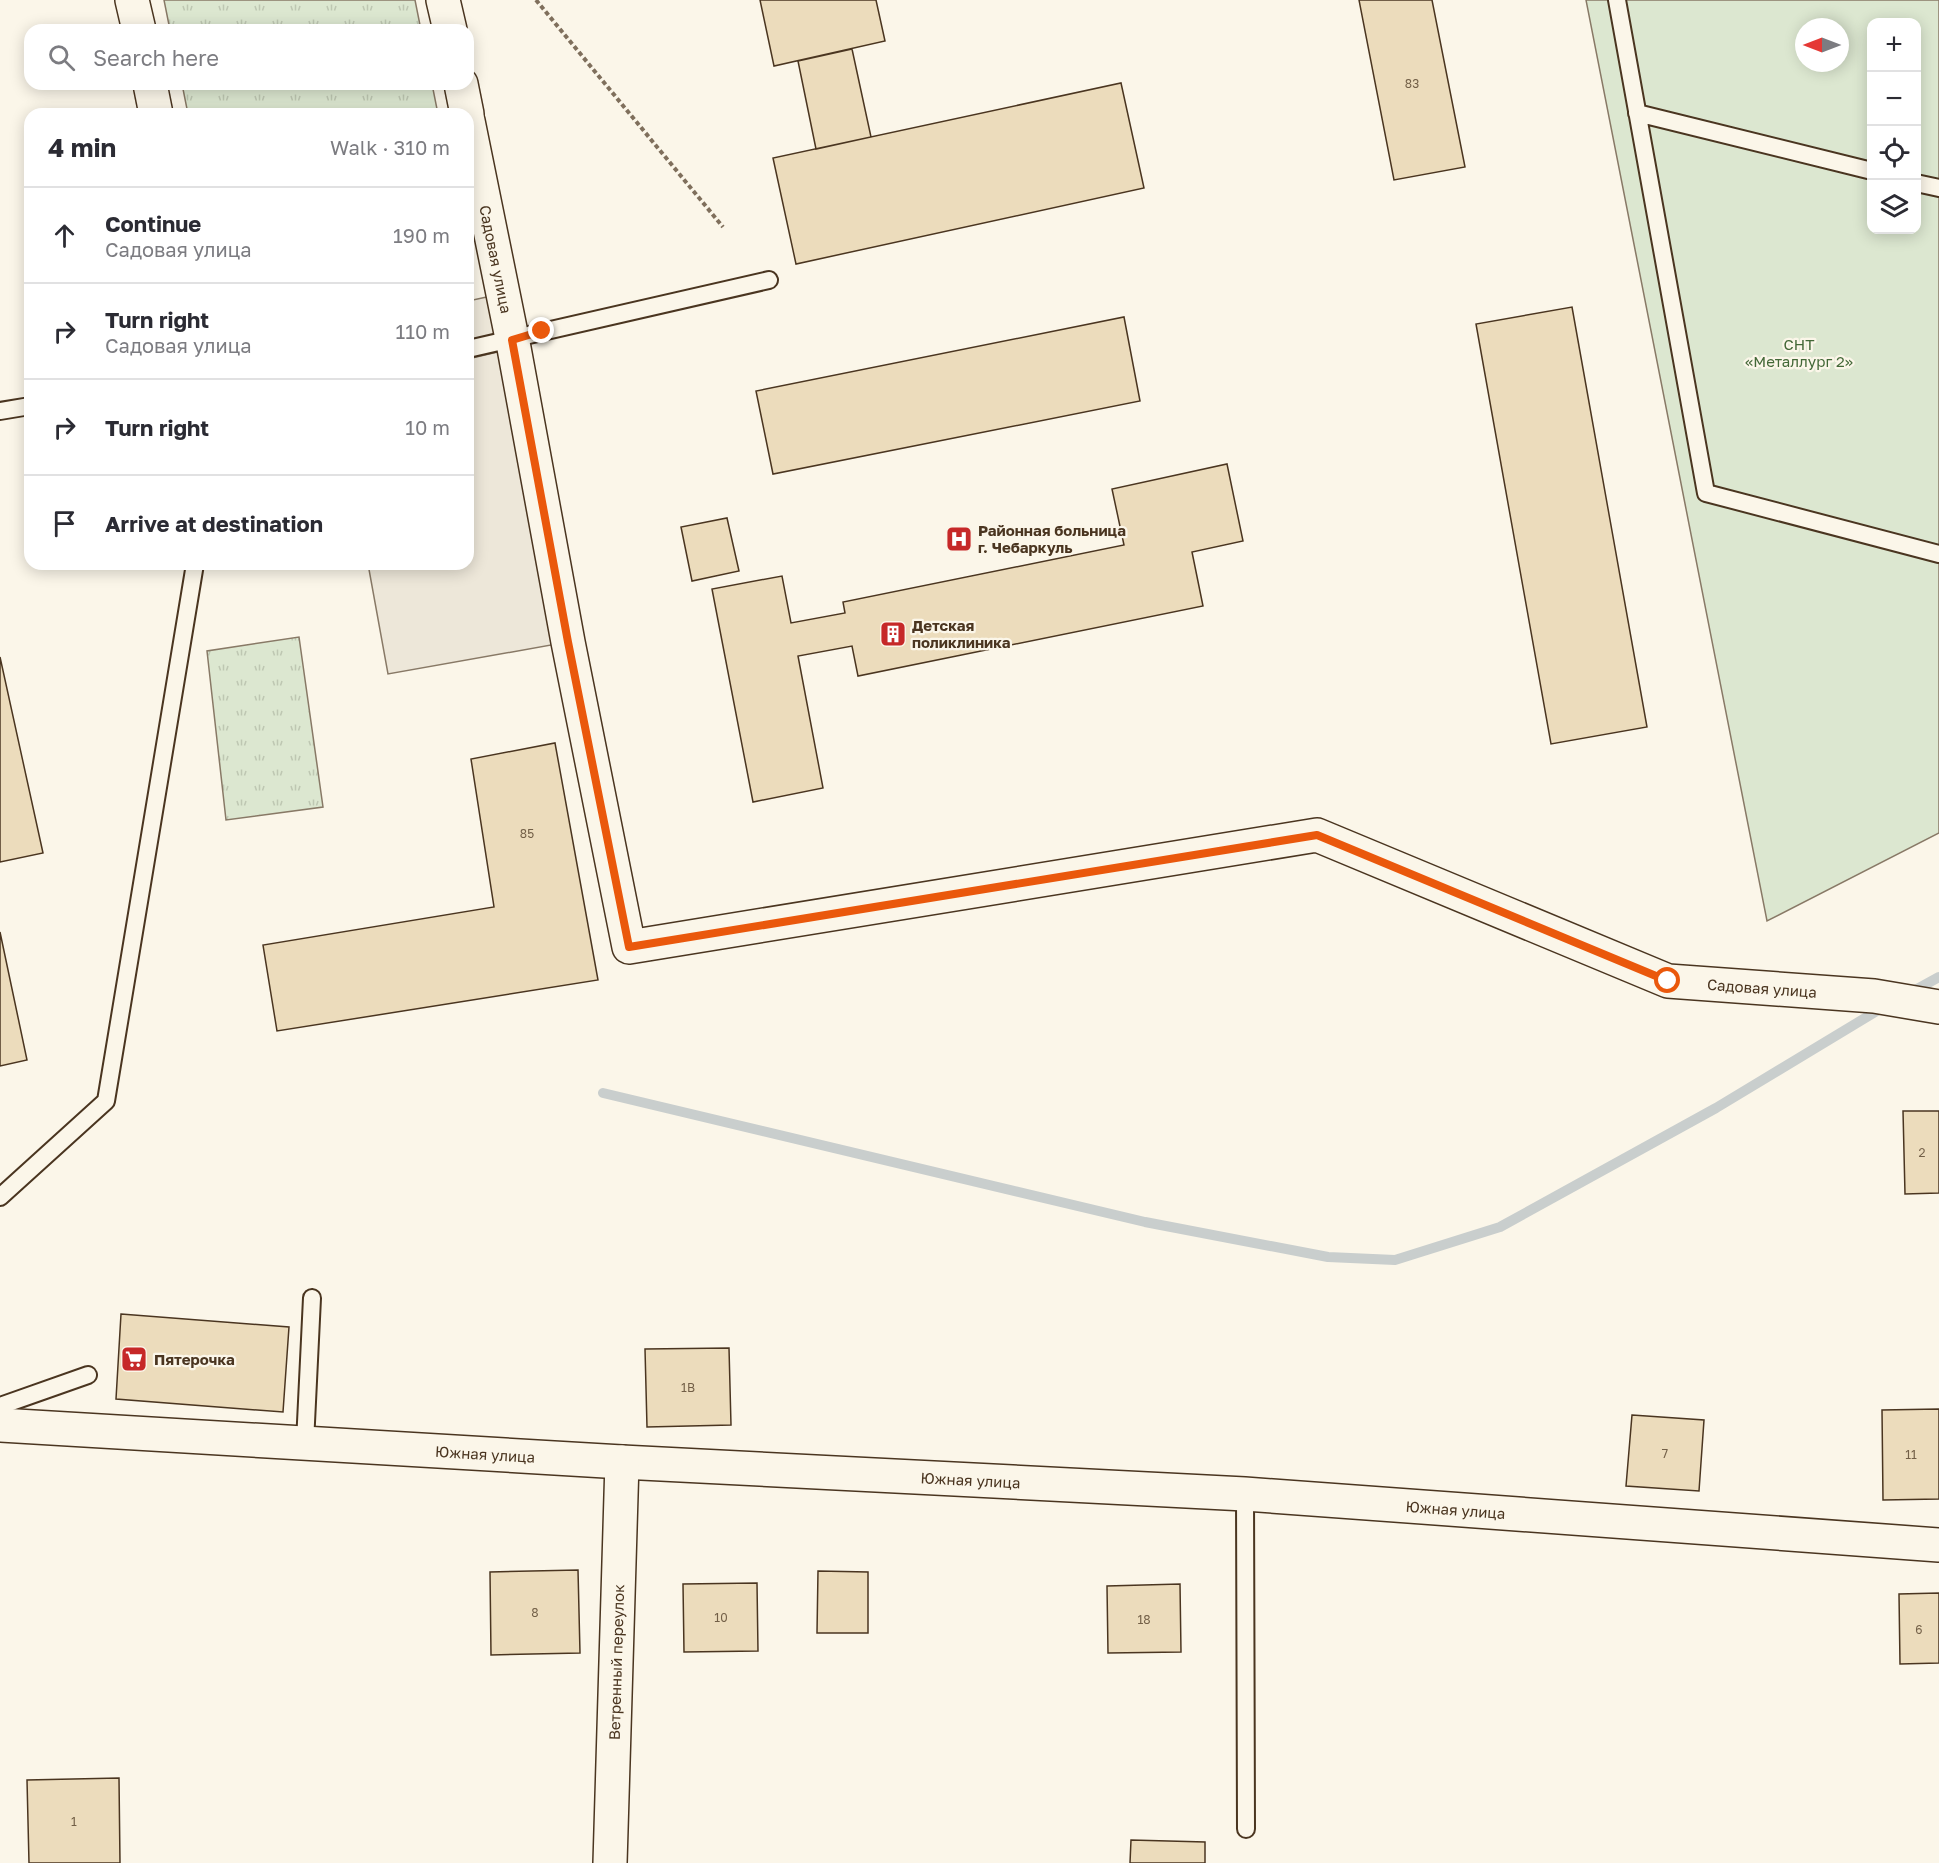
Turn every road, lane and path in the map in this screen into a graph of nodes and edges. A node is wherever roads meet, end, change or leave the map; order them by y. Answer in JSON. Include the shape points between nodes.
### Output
{"nodes":[{"id":1,"x":132,"y":0,"type":"edge"},
{"id":2,"x":444,"y":0,"type":"edge"},
{"id":3,"x":536,"y":0,"type":"edge"},
{"id":4,"x":1617,"y":0,"type":"edge"},
{"id":5,"x":138,"y":24,"type":"edge"},
{"id":6,"x":449,"y":24,"type":"edge"},
{"id":7,"x":151,"y":90,"type":"edge"},
{"id":8,"x":461,"y":90,"type":"edge"},
{"id":9,"x":155,"y":108,"type":"edge"},
{"id":10,"x":466,"y":108,"type":"edge"},
{"id":11,"x":1637,"y":113,"type":"junction"},
{"id":12,"x":474,"y":151,"type":"edge"},
{"id":13,"x":1867,"y":170,"type":"edge"},
{"id":14,"x":1921,"y":184,"type":"edge"},
{"id":15,"x":1939,"y":188,"type":"edge"},
{"id":16,"x":723,"y":227,"type":"dead end"},
{"id":17,"x":769,"y":280,"type":"dead end"},
{"id":18,"x":512,"y":340,"type":"junction"},
{"id":19,"x":474,"y":348,"type":"edge"},
{"id":20,"x":24,"y":407,"type":"edge"},
{"id":21,"x":0,"y":411,"type":"edge"},
{"id":22,"x":1939,"y":554,"type":"edge"},
{"id":23,"x":194,"y":570,"type":"edge"},
{"id":24,"x":1939,"y":1007,"type":"edge"},
{"id":25,"x":0,"y":1197,"type":"edge"},
{"id":26,"x":312,"y":1298,"type":"dead end"},
{"id":27,"x":88,"y":1375,"type":"dead end"},
{"id":28,"x":0,"y":1406,"type":"edge"},
{"id":29,"x":0,"y":1425,"type":"edge"},
{"id":30,"x":305,"y":1443,"type":"junction"},
{"id":31,"x":622,"y":1462,"type":"junction"},
{"id":32,"x":1245,"y":1494,"type":"junction"},
{"id":33,"x":1939,"y":1545,"type":"edge"},
{"id":34,"x":1246,"y":1829,"type":"dead end"},
{"id":35,"x":610,"y":1863,"type":"edge"}],
"edges":[{"from":1,"to":5,"type":"street"},
{"from":2,"to":6,"type":"street"},
{"from":3,"to":16,"type":"path"},
{"from":4,"to":11,"type":"lane"},
{"from":7,"to":9,"type":"street"},
{"from":8,"to":10,"type":"street"},
{"from":11,"to":13,"type":"lane"},
{"from":11,"to":22,"type":"lane","via":[[1706,493]]},
{"from":12,"to":18,"type":"street","name":"Садовая улица"},
{"from":14,"to":15,"type":"lane"},
{"from":17,"to":18,"type":"lane"},
{"from":18,"to":19,"type":"lane"},
{"from":18,"to":24,"type":"street","name":"Садовая улица","via":[[629,947],[1317,835],[1668,981],[1874,996]]},
{"from":20,"to":21,"type":"lane"},
{"from":23,"to":25,"type":"lane","via":[[106,1101]]},
{"from":26,"to":30,"type":"lane"},
{"from":27,"to":28,"type":"lane"},
{"from":29,"to":30,"type":"street","name":"Южная улица"},
{"from":30,"to":31,"type":"street","name":"Южная улица"},
{"from":31,"to":32,"type":"street","name":"Южная улица"},
{"from":31,"to":35,"type":"street","name":"Ветренный переулок"},
{"from":32,"to":33,"type":"street","name":"Южная улица"},
{"from":32,"to":34,"type":"lane"}]}
